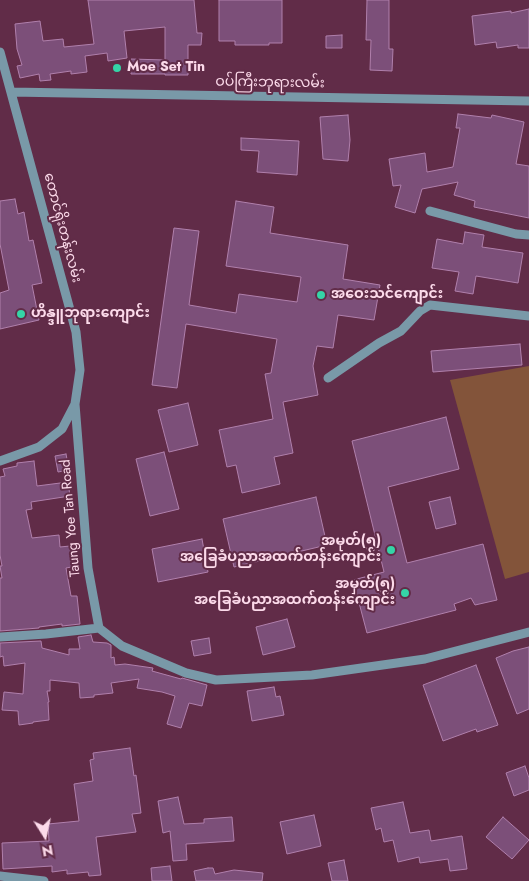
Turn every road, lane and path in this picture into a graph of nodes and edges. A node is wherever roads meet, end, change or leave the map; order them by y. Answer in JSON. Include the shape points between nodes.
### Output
{"nodes":[{"id":1,"x":0,"y":52,"type":"edge"},
{"id":2,"x":11,"y":92,"type":"junction"},
{"id":3,"x":529,"y":101,"type":"edge"},
{"id":4,"x":430,"y":211,"type":"dead end"},
{"id":5,"x":529,"y":236,"type":"edge"},
{"id":6,"x":529,"y":316,"type":"edge"},
{"id":7,"x":328,"y":378,"type":"dead end"},
{"id":8,"x":75,"y":404,"type":"junction"},
{"id":9,"x":0,"y":460,"type":"edge"},
{"id":10,"x":98,"y":628,"type":"junction"},
{"id":11,"x":529,"y":632,"type":"edge"},
{"id":12,"x":0,"y":637,"type":"edge"},
{"id":13,"x":0,"y":876,"type":"edge"},
{"id":14,"x":44,"y":881,"type":"edge"}],
"edges":[{"from":1,"to":2,"type":"street","name":"တောင်ရိုးတန်းလမ်း"},
{"from":2,"to":3,"type":"street","name":"ဝပ်ကြီးဘုရားလမ်း"},
{"from":2,"to":8,"type":"street","name":"တောင်ရိုးတန်းလမ်း","via":[[76,332],[80,370]]},
{"from":4,"to":5,"type":"street"},
{"from":6,"to":7,"type":"street","via":[[430,305],[401,331]]},
{"from":8,"to":9,"type":"street","name":"တောင်ရိုးတန်းလမ်း","via":[[62,429],[39,447]]},
{"from":8,"to":10,"type":"street","name":"Taung Yoe Tan Road","via":[[88,568]]},
{"from":10,"to":11,"type":"street","via":[[122,646],[186,673],[216,680],[312,675],[425,659]]},
{"from":10,"to":12,"type":"street"},
{"from":13,"to":14,"type":"street"}]}
